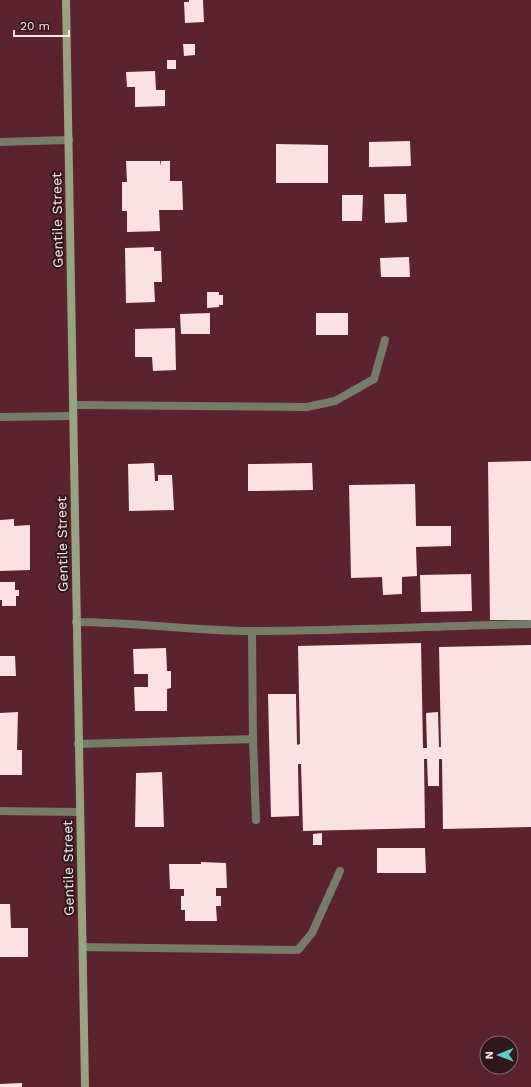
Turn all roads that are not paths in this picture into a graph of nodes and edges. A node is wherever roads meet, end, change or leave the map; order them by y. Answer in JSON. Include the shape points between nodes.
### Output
{"nodes":[{"id":1,"x":66,"y":0,"type":"edge"},
{"id":2,"x":68,"y":140,"type":"junction"},
{"id":3,"x":0,"y":142,"type":"edge"},
{"id":4,"x":386,"y":340,"type":"dead end"},
{"id":5,"x":73,"y":405,"type":"junction"},
{"id":6,"x":73,"y":416,"type":"junction"},
{"id":7,"x":0,"y":417,"type":"edge"},
{"id":8,"x":76,"y":622,"type":"junction"},
{"id":9,"x":531,"y":624,"type":"edge"},
{"id":10,"x":252,"y":631,"type":"junction"},
{"id":11,"x":253,"y":739,"type":"junction"},
{"id":12,"x":78,"y":744,"type":"junction"},
{"id":13,"x":0,"y":811,"type":"edge"},
{"id":14,"x":79,"y":812,"type":"junction"},
{"id":15,"x":256,"y":820,"type":"dead end"},
{"id":16,"x":340,"y":871,"type":"dead end"},
{"id":17,"x":83,"y":947,"type":"junction"},
{"id":18,"x":85,"y":1087,"type":"edge"}],
"edges":[{"from":1,"to":2,"type":"main road","name":"Gentile Street"},
{"from":2,"to":3,"type":"street"},
{"from":2,"to":5,"type":"main road","name":"Gentile Street"},
{"from":4,"to":5,"type":"street","via":[[374,379],[335,401],[307,407]]},
{"from":5,"to":6,"type":"main road","name":"Gentile Street"},
{"from":6,"to":7,"type":"street"},
{"from":6,"to":8,"type":"main road","name":"Gentile Street"},
{"from":8,"to":10,"type":"street"},
{"from":8,"to":12,"type":"main road","name":"Gentile Street"},
{"from":9,"to":10,"type":"street"},
{"from":10,"to":11,"type":"street"},
{"from":11,"to":12,"type":"street"},
{"from":11,"to":15,"type":"street"},
{"from":12,"to":14,"type":"main road","name":"Gentile Street"},
{"from":13,"to":14,"type":"street"},
{"from":14,"to":17,"type":"main road","name":"Gentile Street"},
{"from":16,"to":17,"type":"street","via":[[312,933],[298,950]]},
{"from":17,"to":18,"type":"main road","name":"Gentile Street"}]}
